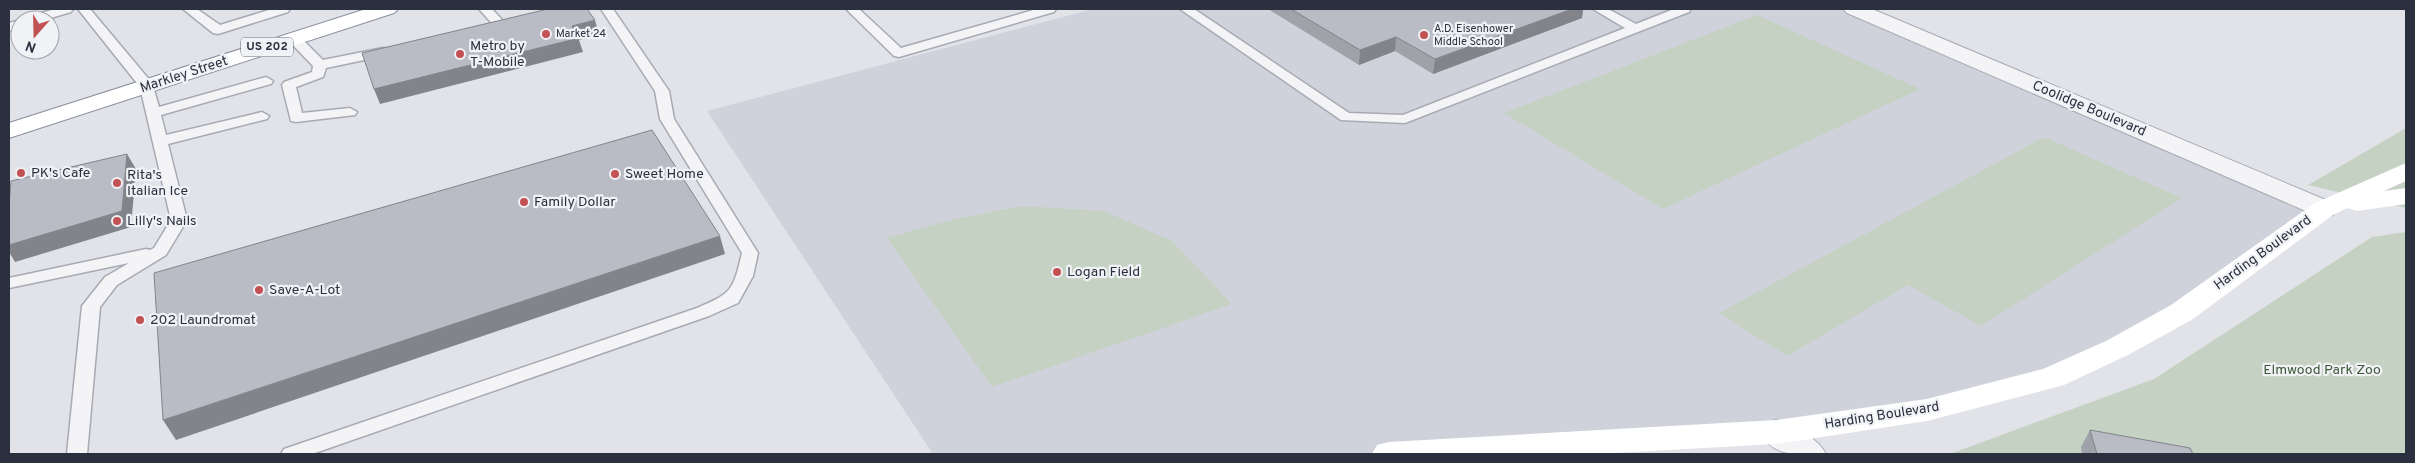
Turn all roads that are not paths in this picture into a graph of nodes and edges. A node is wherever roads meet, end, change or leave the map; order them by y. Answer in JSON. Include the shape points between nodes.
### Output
{"nodes":[{"id":1,"x":84,"y":9,"type":"edge"},
{"id":2,"x":189,"y":9,"type":"edge"},
{"id":3,"x":284,"y":9,"type":"edge"},
{"id":4,"x":387,"y":9,"type":"edge"},
{"id":5,"x":485,"y":9,"type":"edge"},
{"id":6,"x":607,"y":9,"type":"edge"},
{"id":7,"x":852,"y":9,"type":"edge"},
{"id":8,"x":1050,"y":9,"type":"edge"},
{"id":9,"x":1186,"y":9,"type":"edge"},
{"id":10,"x":1600,"y":9,"type":"edge"},
{"id":11,"x":1685,"y":9,"type":"edge"},
{"id":12,"x":1854,"y":9,"type":"edge"},
{"id":13,"x":1634,"y":28,"type":"junction"},
{"id":14,"x":482,"y":29,"type":"edge"},
{"id":15,"x":294,"y":39,"type":"junction"},
{"id":16,"x":400,"y":48,"type":"edge"},
{"id":17,"x":320,"y":65,"type":"junction"},
{"id":18,"x":266,"y":81,"type":"dead end"},
{"id":19,"x":147,"y":86,"type":"junction"},
{"id":20,"x":350,"y":112,"type":"dead end"},
{"id":21,"x":154,"y":113,"type":"junction"},
{"id":22,"x":262,"y":116,"type":"dead end"},
{"id":23,"x":9,"y":131,"type":"edge"},
{"id":24,"x":161,"y":141,"type":"junction"},
{"id":25,"x":2406,"y":172,"type":"edge"},
{"id":26,"x":2406,"y":196,"type":"edge"},
{"id":27,"x":2324,"y":209,"type":"junction"},
{"id":28,"x":160,"y":251,"type":"junction"},
{"id":29,"x":9,"y":283,"type":"edge"},
{"id":30,"x":1776,"y":432,"type":"junction"},
{"id":31,"x":77,"y":454,"type":"edge"},
{"id":32,"x":291,"y":454,"type":"edge"},
{"id":33,"x":1389,"y":454,"type":"edge"},
{"id":34,"x":1809,"y":454,"type":"edge"}],
"edges":[{"from":1,"to":19,"type":"lane"},
{"from":2,"to":3,"type":"lane","via":[[218,30]]},
{"from":4,"to":15,"type":"main road","name":"Markley Street","number":"US 202"},
{"from":5,"to":14,"type":"lane","via":[[505,24]]},
{"from":6,"to":32,"type":"lane","via":[[662,91],[667,119],[750,253],[745,276],[732,299],[703,312]]},
{"from":7,"to":8,"type":"lane","via":[[899,53]]},
{"from":9,"to":13,"type":"lane","via":[[1346,117],[1405,119]]},
{"from":10,"to":13,"type":"lane"},
{"from":11,"to":13,"type":"lane"},
{"from":12,"to":27,"type":"street","name":"Coolidge Boulevard"},
{"from":15,"to":17,"type":"lane"},
{"from":15,"to":19,"type":"main road","name":"Markley Street","number":"US 202"},
{"from":16,"to":17,"type":"lane"},
{"from":17,"to":20,"type":"lane","via":[[318,74],[289,85],[296,118]]},
{"from":18,"to":21,"type":"lane"},
{"from":19,"to":21,"type":"lane"},
{"from":19,"to":23,"type":"main road","name":"Markley Street","number":"US 202"},
{"from":21,"to":24,"type":"lane"},
{"from":22,"to":24,"type":"lane"},
{"from":24,"to":28,"type":"lane","via":[[179,220]]},
{"from":25,"to":27,"type":"main road","name":"Harding Boulevard"},
{"from":26,"to":27,"type":"main road","name":"Harding Boulevard"},
{"from":27,"to":30,"type":"main road","name":"Harding Boulevard","via":[[2182,312],[2117,348],[2052,377],[1927,410]]},
{"from":28,"to":29,"type":"lane"},
{"from":28,"to":31,"type":"lane","via":[[111,281],[91,306]]},
{"from":30,"to":33,"type":"main road","name":"Harding Boulevard"},
{"from":30,"to":34,"type":"street"}]}
